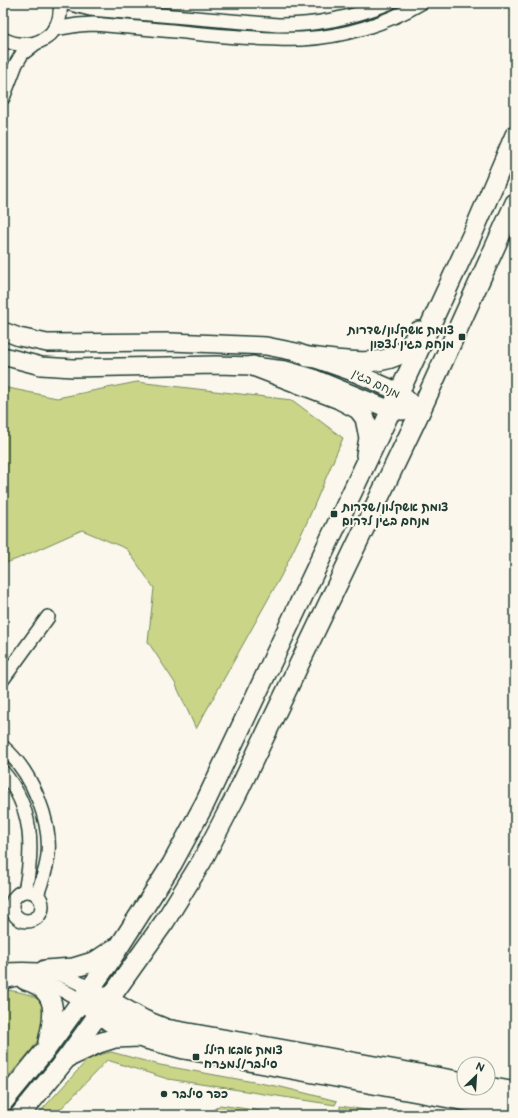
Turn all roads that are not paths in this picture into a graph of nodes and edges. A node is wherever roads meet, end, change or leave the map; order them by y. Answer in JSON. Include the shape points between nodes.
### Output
{"nodes":[{"id":1,"x":60,"y":3,"type":"edge"},
{"id":2,"x":67,"y":3,"type":"edge"},
{"id":3,"x":389,"y":3,"type":"edge"},
{"id":4,"x":421,"y":3,"type":"edge"},
{"id":5,"x":54,"y":29,"type":"junction"},
{"id":6,"x":3,"y":39,"type":"edge"},
{"id":7,"x":36,"y":43,"type":"junction"},
{"id":8,"x":3,"y":98,"type":"edge"},
{"id":9,"x":515,"y":135,"type":"edge"},
{"id":10,"x":515,"y":203,"type":"edge"},
{"id":11,"x":451,"y":279,"type":"junction"},
{"id":12,"x":3,"y":326,"type":"edge"},
{"id":13,"x":3,"y":331,"type":"edge"},
{"id":14,"x":19,"y":336,"type":"junction"},
{"id":15,"x":3,"y":356,"type":"edge"},
{"id":16,"x":308,"y":357,"type":"junction"},
{"id":17,"x":253,"y":366,"type":"junction"},
{"id":18,"x":399,"y":392,"type":"junction"},
{"id":19,"x":391,"y":410,"type":"junction"},
{"id":20,"x":420,"y":412,"type":"junction"},
{"id":21,"x":362,"y":470,"type":"junction"},
{"id":22,"x":48,"y":617,"type":"dead end"},
{"id":23,"x":3,"y":680,"type":"edge"},
{"id":24,"x":3,"y":747,"type":"edge"},
{"id":25,"x":3,"y":772,"type":"edge"},
{"id":26,"x":120,"y":944,"type":"junction"},
{"id":27,"x":131,"y":969,"type":"junction"},
{"id":28,"x":3,"y":970,"type":"edge"},
{"id":29,"x":46,"y":970,"type":"junction"},
{"id":30,"x":23,"y":974,"type":"junction"},
{"id":31,"x":3,"y":978,"type":"edge"},
{"id":32,"x":3,"y":983,"type":"edge"},
{"id":33,"x":86,"y":995,"type":"junction"},
{"id":34,"x":104,"y":1007,"type":"junction"},
{"id":35,"x":140,"y":1028,"type":"junction"},
{"id":36,"x":47,"y":1048,"type":"junction"},
{"id":37,"x":66,"y":1059,"type":"junction"},
{"id":38,"x":456,"y":1081,"type":"edge"},
{"id":39,"x":496,"y":1092,"type":"edge"},
{"id":40,"x":3,"y":1102,"type":"edge"},
{"id":41,"x":515,"y":1105,"type":"edge"},
{"id":42,"x":20,"y":1115,"type":"edge"}],
"edges":[{"from":1,"to":5,"type":"street","via":[[60,16]]},
{"from":2,"to":3,"type":"street","via":[[90,9],[302,25],[336,20]]},
{"from":4,"to":5,"type":"street","via":[[371,26],[304,39],[225,36],[93,24]]},
{"from":5,"to":7,"type":"street","via":[[46,38]]},
{"from":6,"to":7,"type":"street","via":[[12,44]]},
{"from":7,"to":8,"type":"street","via":[[22,54],[16,64]]},
{"from":9,"to":11,"type":"highway"},
{"from":10,"to":20,"type":"highway"},
{"from":11,"to":16,"type":"highway","via":[[409,346],[397,356],[383,360],[358,361]]},
{"from":11,"to":18,"type":"highway"},
{"from":12,"to":14,"type":"street"},
{"from":13,"to":14,"type":"main road","name":"מנחם בגין"},
{"from":14,"to":16,"type":"main road","name":"מנחם בגין","via":[[47,343],[171,342],[266,346]]},
{"from":15,"to":17,"type":"main road","name":"מנחם בגין","via":[[41,366],[73,368]]},
{"from":16,"to":18,"type":"main road","name":"מנחם בגין","via":[[353,372]]},
{"from":17,"to":19,"type":"main road","name":"מנחם בגין","via":[[285,370],[313,378]]},
{"from":17,"to":21,"type":"highway","via":[[339,398],[358,409],[365,418],[370,438]]},
{"from":18,"to":19,"type":"highway"},
{"from":18,"to":20,"type":"main road","name":"מנחם בגין"},
{"from":19,"to":20,"type":"main road","name":"מנחם בגין"},
{"from":19,"to":21,"type":"highway"},
{"from":20,"to":27,"type":"highway","via":[[237,794],[202,861],[165,921]]},
{"from":21,"to":26,"type":"highway","via":[[205,803],[172,864]]},
{"from":22,"to":23,"type":"street"},
{"from":24,"to":25,"type":"street","via":[[27,776],[43,814],[47,861],[31,893],[31,848],[26,812]]},
{"from":26,"to":29,"type":"highway","via":[[96,961],[74,968]]},
{"from":26,"to":33,"type":"highway"},
{"from":27,"to":34,"type":"highway"},
{"from":27,"to":35,"type":"highway","via":[[130,992]]},
{"from":28,"to":30,"type":"street"},
{"from":29,"to":30,"type":"street"},
{"from":29,"to":33,"type":"street","via":[[60,974]]},
{"from":30,"to":31,"type":"street"},
{"from":30,"to":32,"type":"street"},
{"from":30,"to":33,"type":"street","via":[[66,991]]},
{"from":30,"to":36,"type":"highway","via":[[46,993],[52,1004],[54,1019]]},
{"from":33,"to":34,"type":"highway"},
{"from":33,"to":36,"type":"highway"},
{"from":34,"to":35,"type":"highway","via":[[120,1028]]},
{"from":34,"to":37,"type":"highway"},
{"from":35,"to":37,"type":"highway"},
{"from":35,"to":38,"type":"highway","via":[[166,1029]]},
{"from":35,"to":41,"type":"highway","via":[[184,1049]]},
{"from":36,"to":40,"type":"highway"},
{"from":37,"to":42,"type":"highway"},
{"from":39,"to":41,"type":"highway"}]}
